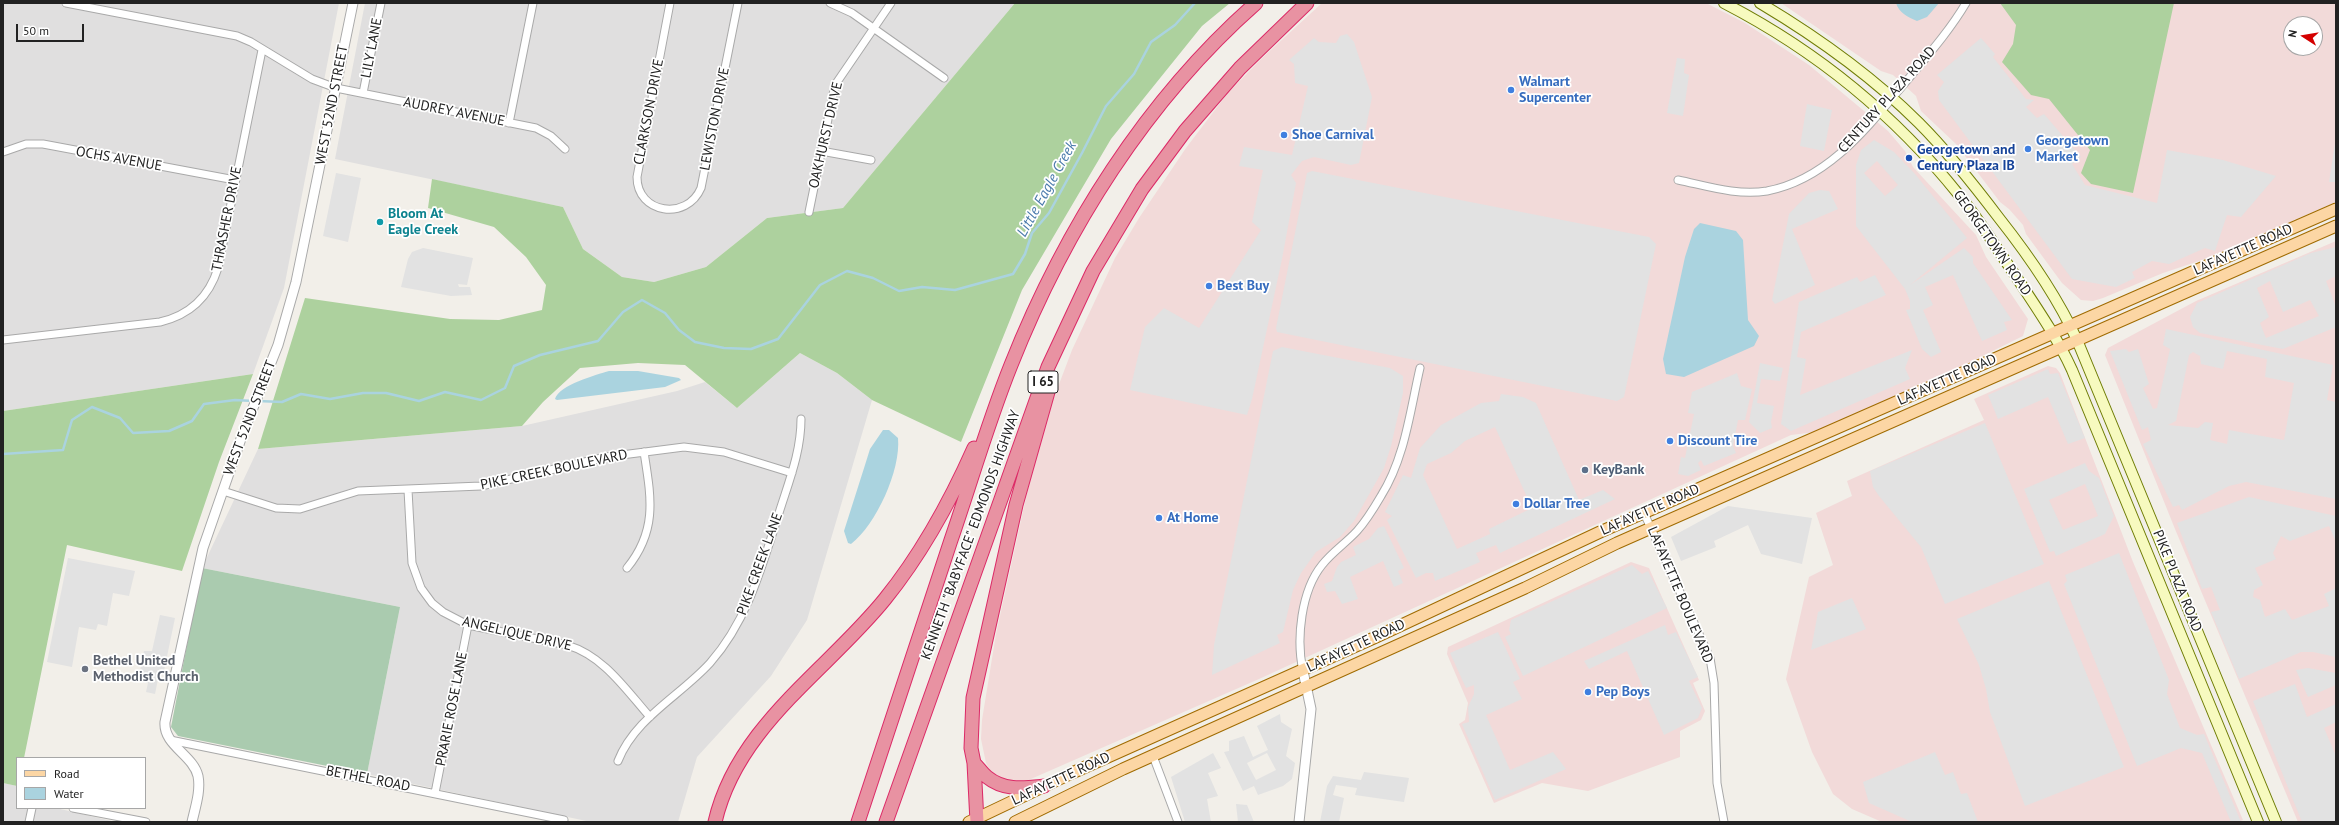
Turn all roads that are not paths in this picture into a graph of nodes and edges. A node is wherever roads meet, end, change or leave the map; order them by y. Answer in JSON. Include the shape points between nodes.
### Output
{"nodes":[{"id":1,"x":66,"y":3,"type":"edge"},
{"id":2,"x":353,"y":3,"type":"edge"},
{"id":3,"x":381,"y":3,"type":"edge"},
{"id":4,"x":533,"y":3,"type":"edge"},
{"id":5,"x":670,"y":3,"type":"edge"},
{"id":6,"x":738,"y":3,"type":"edge"},
{"id":7,"x":830,"y":3,"type":"edge"},
{"id":8,"x":891,"y":3,"type":"edge"},
{"id":9,"x":1256,"y":3,"type":"edge"},
{"id":10,"x":1307,"y":3,"type":"edge"},
{"id":11,"x":1724,"y":3,"type":"edge"},
{"id":12,"x":1760,"y":3,"type":"edge"},
{"id":13,"x":1966,"y":3,"type":"edge"},
{"id":14,"x":873,"y":27,"type":"junction"},
{"id":15,"x":262,"y":50,"type":"junction"},
{"id":16,"x":944,"y":78,"type":"dead end"},
{"id":17,"x":336,"y":88,"type":"junction"},
{"id":18,"x":363,"y":93,"type":"junction"},
{"id":19,"x":1892,"y":98,"type":"junction"},
{"id":20,"x":1881,"y":111,"type":"junction"},
{"id":21,"x":509,"y":123,"type":"junction"},
{"id":22,"x":565,"y":149,"type":"dead end"},
{"id":23,"x":821,"y":151,"type":"junction"},
{"id":24,"x":3,"y":152,"type":"edge"},
{"id":25,"x":871,"y":160,"type":"dead end"},
{"id":26,"x":235,"y":180,"type":"junction"},
{"id":27,"x":1678,"y":180,"type":"dead end"},
{"id":28,"x":662,"y":209,"type":"joint"},
{"id":29,"x":2336,"y":209,"type":"edge"},
{"id":30,"x":809,"y":212,"type":"dead end"},
{"id":31,"x":2336,"y":226,"type":"edge"},
{"id":32,"x":1104,"y":251,"type":"junction"},
{"id":33,"x":2070,"y":326,"type":"junction"},
{"id":34,"x":2053,"y":333,"type":"junction"},
{"id":35,"x":3,"y":340,"type":"edge"},
{"id":36,"x":2077,"y":340,"type":"junction"},
{"id":37,"x":2061,"y":347,"type":"junction"},
{"id":38,"x":1010,"y":366,"type":"junction"},
{"id":39,"x":1420,"y":368,"type":"dead end"},
{"id":40,"x":802,"y":419,"type":"dead end"},
{"id":41,"x":644,"y":452,"type":"junction"},
{"id":42,"x":792,"y":473,"type":"junction"},
{"id":43,"x":408,"y":490,"type":"junction"},
{"id":44,"x":223,"y":491,"type":"junction"},
{"id":45,"x":1644,"y":513,"type":"junction"},
{"id":46,"x":2154,"y":527,"type":"junction"},
{"id":47,"x":1651,"y":528,"type":"junction"},
{"id":48,"x":2139,"y":533,"type":"junction"},
{"id":49,"x":627,"y":568,"type":"dead end"},
{"id":50,"x":2190,"y":613,"type":"junction"},
{"id":51,"x":2175,"y":620,"type":"junction"},
{"id":52,"x":468,"y":625,"type":"junction"},
{"id":53,"x":1303,"y":671,"type":"junction"},
{"id":54,"x":1307,"y":687,"type":"junction"},
{"id":55,"x":650,"y":717,"type":"junction"},
{"id":56,"x":170,"y":740,"type":"junction"},
{"id":57,"x":1153,"y":756,"type":"junction"},
{"id":58,"x":618,"y":761,"type":"dead end"},
{"id":59,"x":974,"y":763,"type":"junction"},
{"id":60,"x":1044,"y":786,"type":"junction"},
{"id":61,"x":435,"y":793,"type":"junction"},
{"id":62,"x":32,"y":809,"type":"edge"},
{"id":63,"x":78,"y":809,"type":"edge"},
{"id":64,"x":564,"y":820,"type":"dead end"},
{"id":65,"x":974,"y":821,"type":"edge"},
{"id":66,"x":29,"y":822,"type":"edge"},
{"id":67,"x":146,"y":822,"type":"edge"},
{"id":68,"x":192,"y":822,"type":"edge"},
{"id":69,"x":715,"y":822,"type":"edge"},
{"id":70,"x":858,"y":822,"type":"edge"},
{"id":71,"x":886,"y":822,"type":"edge"},
{"id":72,"x":1015,"y":822,"type":"edge"},
{"id":73,"x":1178,"y":822,"type":"edge"},
{"id":74,"x":1299,"y":822,"type":"edge"},
{"id":75,"x":1724,"y":822,"type":"edge"},
{"id":76,"x":2258,"y":822,"type":"edge"},
{"id":77,"x":2276,"y":822,"type":"edge"}],
"edges":[{"from":1,"to":15,"type":"street","name":"AUDREY AVENUE","via":[[231,35],[245,39]]},
{"from":2,"to":17,"type":"street","name":"WEST 52ND STREET"},
{"from":3,"to":18,"type":"street","name":"LILY LANE"},
{"from":4,"to":21,"type":"street"},
{"from":5,"to":28,"type":"street","name":"CLARKSON DRIVE","via":[[637,177],[638,188],[645,200],[652,206]]},
{"from":6,"to":28,"type":"street","name":"LEWISTON DRIVE","via":[[701,188],[695,199],[686,206],[673,210]]},
{"from":7,"to":14,"type":"street","via":[[852,12]]},
{"from":8,"to":14,"type":"street","name":"OAKHURST DRIVE"},
{"from":9,"to":38,"type":"highway","name":"KENNETH \"BABYFACE\" EDMONDS HIGHWAY","number":"I 65","via":[[1177,85],[1108,176],[1051,274]]},
{"from":10,"to":32,"type":"highway","name":"KENNETH \"BABYFACE\" EDMONDS HIGHWAY","number":"I 65","via":[[1240,68],[1200,113],[1142,189]]},
{"from":11,"to":20,"type":"main road","name":"GEORGETOWN ROAD","via":[[1765,25],[1806,52]]},
{"from":12,"to":19,"type":"main road","name":"GEORGETOWN ROAD","via":[[1827,46]]},
{"from":13,"to":19,"type":"street","name":"CENTURY PLAZA ROAD","via":[[1932,50]]},
{"from":14,"to":16,"type":"street"},
{"from":14,"to":23,"type":"street","name":"OAKHURST DRIVE","via":[[835,85]]},
{"from":15,"to":17,"type":"street","name":"AUDREY AVENUE","via":[[312,79]]},
{"from":15,"to":26,"type":"street","name":"THRASHER DRIVE"},
{"from":17,"to":18,"type":"street","name":"AUDREY AVENUE"},
{"from":17,"to":44,"type":"street","name":"WEST 52ND STREET","via":[[296,282],[280,338]]},
{"from":18,"to":21,"type":"street","name":"AUDREY AVENUE"},
{"from":19,"to":20,"type":"street","name":"CENTURY PLAZA ROAD"},
{"from":19,"to":33,"type":"main road","name":"GEORGETOWN ROAD","via":[[1920,124],[1951,159],[2008,230],[2054,295]]},
{"from":20,"to":27,"type":"street","name":"CENTURY PLAZA ROAD","via":[[1837,157],[1788,185],[1768,191],[1742,192]]},
{"from":20,"to":34,"type":"main road","name":"GEORGETOWN ROAD","via":[[1913,142],[1959,195]]},
{"from":21,"to":22,"type":"street","name":"AUDREY AVENUE","via":[[544,132]]},
{"from":23,"to":25,"type":"street"},
{"from":23,"to":30,"type":"street","name":"OAKHURST DRIVE"},
{"from":24,"to":26,"type":"street","name":"OCHS AVENUE","via":[[22,144],[43,144]]},
{"from":26,"to":35,"type":"street","name":"THRASHER DRIVE","via":[[216,277],[194,308],[178,317],[160,322]]},
{"from":29,"to":33,"type":"main road","name":"LAFAYETTE ROAD"},
{"from":31,"to":36,"type":"main road","name":"LAFAYETTE ROAD"},
{"from":32,"to":59,"type":"highway","via":[[1065,342],[1027,464],[976,681],[971,731]]},
{"from":32,"to":71,"type":"highway","name":"KENNETH \"BABYFACE\" EDMONDS HIGHWAY","number":"I 65","via":[[1077,302],[1048,367]]},
{"from":33,"to":34,"type":"main road","name":"LAFAYETTE ROAD"},
{"from":33,"to":36,"type":"main road","name":"GEORGETOWN ROAD"},
{"from":34,"to":37,"type":"main road","name":"GEORGETOWN ROAD"},
{"from":34,"to":45,"type":"main road","name":"LAFAYETTE ROAD"},
{"from":36,"to":37,"type":"main road","name":"LAFAYETTE ROAD"},
{"from":36,"to":46,"type":"main road","name":"PIKE PLAZA ROAD"},
{"from":37,"to":47,"type":"main road","name":"LAFAYETTE ROAD"},
{"from":37,"to":48,"type":"main road","name":"PIKE PLAZA ROAD"},
{"from":38,"to":69,"type":"highway","via":[[961,478],[920,552],[872,615],[754,739],[734,771],[721,800]]},
{"from":38,"to":70,"type":"highway","name":"KENNETH \"BABYFACE\" EDMONDS HIGHWAY","number":"I 65"},
{"from":39,"to":53,"type":"street","via":[[1398,462],[1382,496],[1357,531],[1323,564],[1310,586],[1301,632],[1300,660]]},
{"from":40,"to":42,"type":"street","name":"PIKE CREEK LANE","via":[[800,448]]},
{"from":41,"to":42,"type":"street","name":"PIKE CREEK BOULEVARD","via":[[684,447],[707,448]]},
{"from":41,"to":43,"type":"street","name":"PIKE CREEK BOULEVARD","via":[[587,460],[492,485]]},
{"from":41,"to":49,"type":"street","via":[[651,501],[650,518],[643,544]]},
{"from":42,"to":55,"type":"street","name":"PIKE CREEK LANE","via":[[757,580],[737,625],[703,670]]},
{"from":43,"to":44,"type":"street","name":"PIKE CREEK BOULEVARD","via":[[350,492],[307,508],[293,509],[276,508]]},
{"from":43,"to":52,"type":"street","name":"ANGELIQUE DRIVE","via":[[410,550],[418,582],[437,608]]},
{"from":44,"to":56,"type":"street","name":"WEST 52ND STREET","via":[[203,548],[192,593],[165,722]]},
{"from":45,"to":47,"type":"street","name":"LAFAYETTE BOULEVARD"},
{"from":45,"to":53,"type":"main road","name":"LAFAYETTE ROAD"},
{"from":46,"to":48,"type":"main road"},
{"from":46,"to":50,"type":"main road","name":"PIKE PLAZA ROAD"},
{"from":47,"to":54,"type":"main road","name":"LAFAYETTE ROAD"},
{"from":47,"to":75,"type":"street","name":"LAFAYETTE BOULEVARD","via":[[1710,658],[1714,683],[1717,783]]},
{"from":48,"to":51,"type":"main road","name":"PIKE PLAZA ROAD"},
{"from":50,"to":51,"type":"main road"},
{"from":50,"to":77,"type":"main road","name":"PIKE PLAZA ROAD"},
{"from":51,"to":76,"type":"main road","name":"PIKE PLAZA ROAD"},
{"from":52,"to":55,"type":"street","name":"ANGELIQUE DRIVE","via":[[567,645],[583,651],[604,666]]},
{"from":52,"to":61,"type":"street","name":"PRARIE ROSE LANE"},
{"from":53,"to":54,"type":"street"},
{"from":53,"to":60,"type":"main road","name":"LAFAYETTE ROAD"},
{"from":54,"to":57,"type":"main road","name":"LAFAYETTE ROAD"},
{"from":54,"to":74,"type":"street","via":[[1310,716]]},
{"from":55,"to":58,"type":"street","name":"PIKE CREEK LANE","via":[[631,735]]},
{"from":56,"to":61,"type":"street","name":"BETHEL ROAD"},
{"from":56,"to":68,"type":"street","via":[[191,761],[198,778]]},
{"from":57,"to":72,"type":"main road","name":"LAFAYETTE ROAD"},
{"from":57,"to":73,"type":"street"},
{"from":59,"to":60,"type":"highway","via":[[1000,785],[1018,788]]},
{"from":59,"to":65,"type":"highway"},
{"from":60,"to":65,"type":"main road","name":"LAFAYETTE ROAD"},
{"from":61,"to":64,"type":"street","name":"BETHEL ROAD"},
{"from":62,"to":66,"type":"street"},
{"from":63,"to":67,"type":"street"}]}
